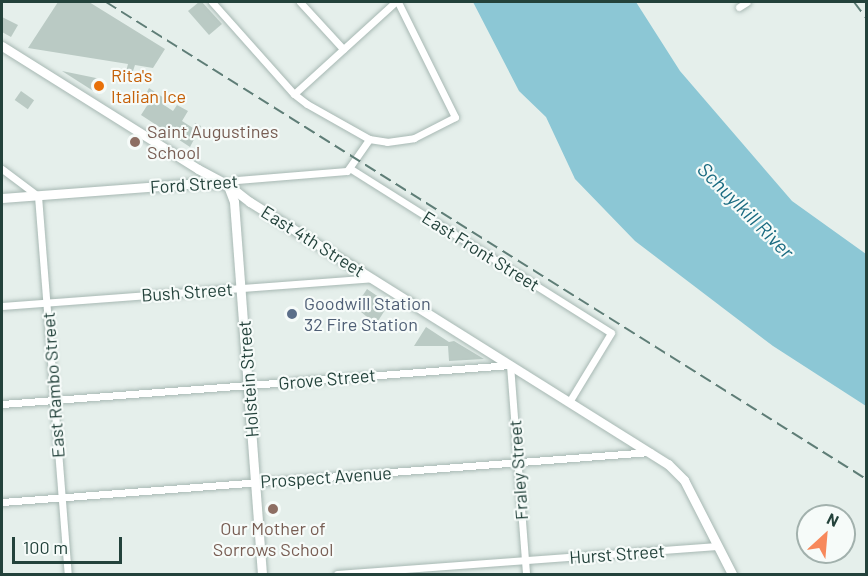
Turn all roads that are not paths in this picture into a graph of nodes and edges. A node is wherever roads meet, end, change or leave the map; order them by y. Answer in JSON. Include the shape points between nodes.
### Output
{"nodes":[{"id":1,"x":212,"y":2,"type":"edge"},
{"id":2,"x":300,"y":2,"type":"edge"},
{"id":3,"x":397,"y":2,"type":"edge"},
{"id":4,"x":747,"y":2,"type":"edge"},
{"id":5,"x":739,"y":7,"type":"dead end"},
{"id":6,"x":2,"y":46,"type":"edge"},
{"id":7,"x":344,"y":49,"type":"junction"},
{"id":8,"x":294,"y":94,"type":"junction"},
{"id":9,"x":369,"y":139,"type":"junction"},
{"id":10,"x":2,"y":169,"type":"edge"},
{"id":11,"x":351,"y":169,"type":"junction"},
{"id":12,"x":228,"y":185,"type":"junction"},
{"id":13,"x":38,"y":196,"type":"junction"},
{"id":14,"x":2,"y":198,"type":"edge"},
{"id":15,"x":372,"y":278,"type":"junction"},
{"id":16,"x":241,"y":288,"type":"junction"},
{"id":17,"x":46,"y":303,"type":"junction"},
{"id":18,"x":2,"y":306,"type":"edge"},
{"id":19,"x":510,"y":364,"type":"junction"},
{"id":20,"x":248,"y":385,"type":"junction"},
{"id":21,"x":54,"y":400,"type":"junction"},
{"id":22,"x":569,"y":402,"type":"junction"},
{"id":23,"x":2,"y":404,"type":"edge"},
{"id":24,"x":650,"y":452,"type":"junction"},
{"id":25,"x":518,"y":462,"type":"junction"},
{"id":26,"x":255,"y":483,"type":"junction"},
{"id":27,"x":62,"y":497,"type":"junction"},
{"id":28,"x":2,"y":502,"type":"edge"},
{"id":29,"x":717,"y":546,"type":"junction"},
{"id":30,"x":525,"y":561,"type":"junction"},
{"id":31,"x":68,"y":574,"type":"edge"},
{"id":32,"x":262,"y":574,"type":"edge"},
{"id":33,"x":337,"y":574,"type":"edge"},
{"id":34,"x":526,"y":574,"type":"edge"},
{"id":35,"x":732,"y":574,"type":"edge"}],
"edges":[{"from":1,"to":8,"type":"street"},
{"from":2,"to":7,"type":"street"},
{"from":3,"to":7,"type":"street"},
{"from":3,"to":9,"type":"street","via":[[454,117],[406,141]]},
{"from":4,"to":5,"type":"street"},
{"from":6,"to":12,"type":"main road","name":"East 4th Street"},
{"from":7,"to":8,"type":"street"},
{"from":8,"to":9,"type":"street"},
{"from":9,"to":11,"type":"street"},
{"from":10,"to":13,"type":"street"},
{"from":11,"to":12,"type":"street","name":"Ford Street","via":[[237,180]]},
{"from":11,"to":22,"type":"street","name":"East Front Street","via":[[611,333]]},
{"from":12,"to":13,"type":"main road","name":"Ford Street","via":[[203,183]]},
{"from":12,"to":15,"type":"main road","name":"East 4th Street"},
{"from":12,"to":16,"type":"main road","name":"Holstein Street","via":[[234,202]]},
{"from":13,"to":14,"type":"main road","name":"Ford Street"},
{"from":13,"to":17,"type":"street","name":"East Rambo Street"},
{"from":15,"to":16,"type":"street","name":"Bush Street"},
{"from":15,"to":19,"type":"main road","name":"East 4th Street"},
{"from":16,"to":17,"type":"street","name":"Bush Street"},
{"from":16,"to":20,"type":"main road","name":"Holstein Street"},
{"from":17,"to":18,"type":"street","name":"Bush Street"},
{"from":17,"to":21,"type":"street","name":"East Rambo Street"},
{"from":19,"to":20,"type":"street","name":"Grove Street"},
{"from":19,"to":22,"type":"main road","name":"East 4th Street"},
{"from":19,"to":25,"type":"street","name":"Fraley Street"},
{"from":20,"to":21,"type":"street","name":"Grove Street"},
{"from":20,"to":26,"type":"main road","name":"Holstein Street"},
{"from":21,"to":23,"type":"street","name":"Grove Street"},
{"from":21,"to":27,"type":"street","name":"East Rambo Street"},
{"from":22,"to":24,"type":"main road","name":"East 4th Street"},
{"from":24,"to":25,"type":"street","name":"Prospect Avenue"},
{"from":24,"to":29,"type":"main road","name":"East 4th Street","via":[[680,473]]},
{"from":25,"to":26,"type":"street","name":"Prospect Avenue"},
{"from":25,"to":30,"type":"street","name":"Fraley Street"},
{"from":26,"to":27,"type":"street","name":"Prospect Avenue"},
{"from":26,"to":32,"type":"main road","name":"Holstein Street"},
{"from":27,"to":28,"type":"street","name":"Prospect Avenue"},
{"from":27,"to":31,"type":"street","name":"East Rambo Street"},
{"from":29,"to":30,"type":"street","name":"Hurst Street"},
{"from":29,"to":35,"type":"main road","name":"East 4th Street"},
{"from":30,"to":33,"type":"street","name":"Hurst Street"},
{"from":30,"to":34,"type":"street","name":"Fraley Street"}]}
